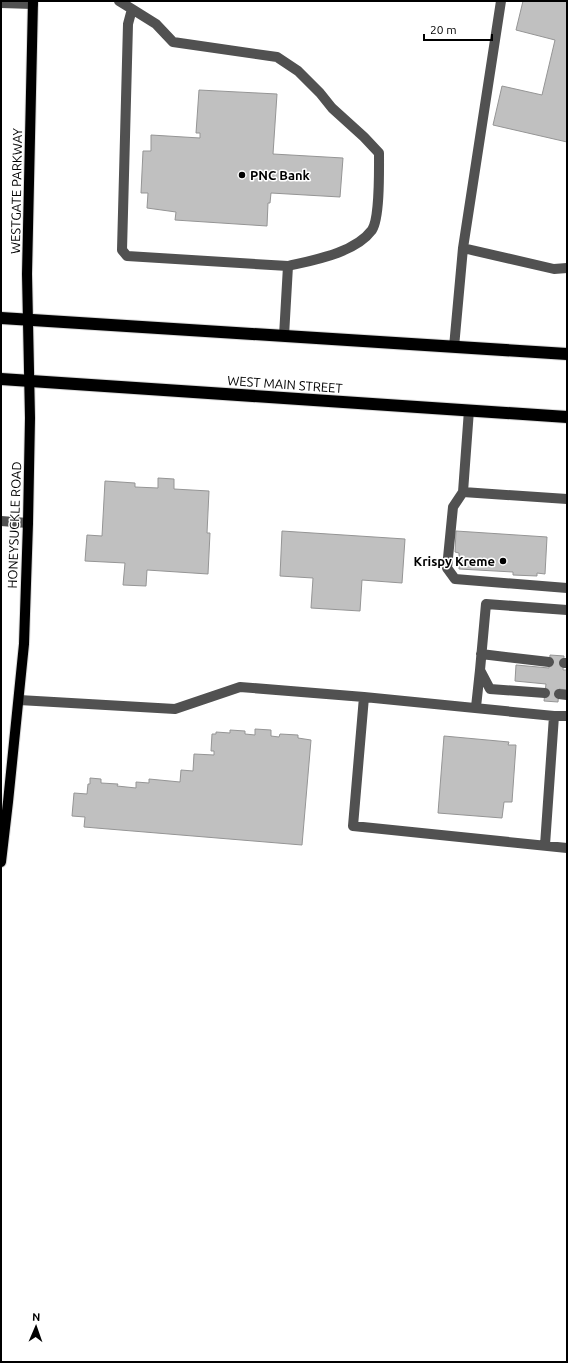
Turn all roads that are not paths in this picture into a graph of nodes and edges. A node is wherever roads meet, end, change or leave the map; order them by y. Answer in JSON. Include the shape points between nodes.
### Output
{"nodes":[{"id":1,"x":119,"y":1,"type":"edge"},
{"id":2,"x":501,"y":1,"type":"edge"},
{"id":3,"x":1,"y":3,"type":"edge"},
{"id":4,"x":33,"y":3,"type":"edge"},
{"id":5,"x":132,"y":9,"type":"junction"},
{"id":6,"x":463,"y":248,"type":"junction"},
{"id":7,"x":288,"y":266,"type":"junction"},
{"id":8,"x":567,"y":268,"type":"edge"},
{"id":9,"x":1,"y":318,"type":"edge"},
{"id":10,"x":28,"y":319,"type":"junction"},
{"id":11,"x":284,"y":336,"type":"junction"},
{"id":12,"x":454,"y":347,"type":"junction"},
{"id":13,"x":567,"y":354,"type":"edge"},
{"id":14,"x":1,"y":379,"type":"edge"},
{"id":15,"x":30,"y":381,"type":"junction"},
{"id":16,"x":469,"y":410,"type":"junction"},
{"id":17,"x":567,"y":417,"type":"edge"},
{"id":18,"x":463,"y":492,"type":"junction"},
{"id":19,"x":567,"y":499,"type":"edge"},
{"id":20,"x":1,"y":521,"type":"edge"},
{"id":21,"x":28,"y":523,"type":"junction"},
{"id":22,"x":567,"y":588,"type":"edge"},
{"id":23,"x":567,"y":610,"type":"edge"},
{"id":24,"x":482,"y":654,"type":"junction"},
{"id":25,"x":549,"y":662,"type":"dead end"},
{"id":26,"x":480,"y":670,"type":"junction"},
{"id":27,"x":545,"y":693,"type":"dead end"},
{"id":28,"x":364,"y":697,"type":"junction"},
{"id":29,"x":19,"y":700,"type":"junction"},
{"id":30,"x":476,"y":707,"type":"junction"},
{"id":31,"x":554,"y":716,"type":"junction"},
{"id":32,"x":567,"y":716,"type":"edge"},
{"id":33,"x":545,"y":845,"type":"junction"},
{"id":34,"x":567,"y":848,"type":"edge"},
{"id":35,"x":1,"y":862,"type":"edge"}],
"edges":[{"from":1,"to":5,"type":"lane"},
{"from":2,"to":6,"type":"lane"},
{"from":3,"to":4,"type":"lane"},
{"from":4,"to":10,"type":"main road","name":"WESTGATE PARKWAY"},
{"from":5,"to":7,"type":"lane","via":[[128,24],[122,250],[127,256]]},
{"from":5,"to":7,"type":"lane","via":[[156,24],[173,42],[277,57],[298,71],[379,153],[378,209],[372,229],[359,242],[328,257]]},
{"from":6,"to":8,"type":"lane","via":[[554,269]]},
{"from":6,"to":12,"type":"lane"},
{"from":7,"to":11,"type":"lane"},
{"from":9,"to":10,"type":"highway"},
{"from":10,"to":11,"type":"highway"},
{"from":10,"to":15,"type":"main road","name":"WESTGATE PARKWAY"},
{"from":11,"to":12,"type":"highway"},
{"from":12,"to":13,"type":"highway"},
{"from":14,"to":15,"type":"highway","name":"WEST MAIN STREET"},
{"from":15,"to":16,"type":"highway","name":"WEST MAIN STREET"},
{"from":15,"to":21,"type":"main road","name":"HONEYSUCKLE ROAD"},
{"from":16,"to":17,"type":"highway","name":"WEST MAIN STREET"},
{"from":16,"to":18,"type":"lane"},
{"from":18,"to":19,"type":"lane"},
{"from":18,"to":22,"type":"lane","via":[[453,507],[447,568],[455,579]]},
{"from":20,"to":21,"type":"lane"},
{"from":21,"to":29,"type":"main road","name":"HONEYSUCKLE ROAD","via":[[24,644]]},
{"from":23,"to":24,"type":"lane","via":[[486,604]]},
{"from":24,"to":25,"type":"lane"},
{"from":24,"to":26,"type":"lane"},
{"from":26,"to":27,"type":"lane","via":[[490,688]]},
{"from":26,"to":30,"type":"lane"},
{"from":28,"to":29,"type":"lane","via":[[240,687],[176,709]]},
{"from":28,"to":30,"type":"lane"},
{"from":28,"to":33,"type":"lane","via":[[353,826]]},
{"from":29,"to":35,"type":"main road","name":"HONEYSUCKLE ROAD"},
{"from":30,"to":31,"type":"lane"},
{"from":31,"to":32,"type":"lane"},
{"from":31,"to":33,"type":"lane"},
{"from":33,"to":34,"type":"lane"}]}
